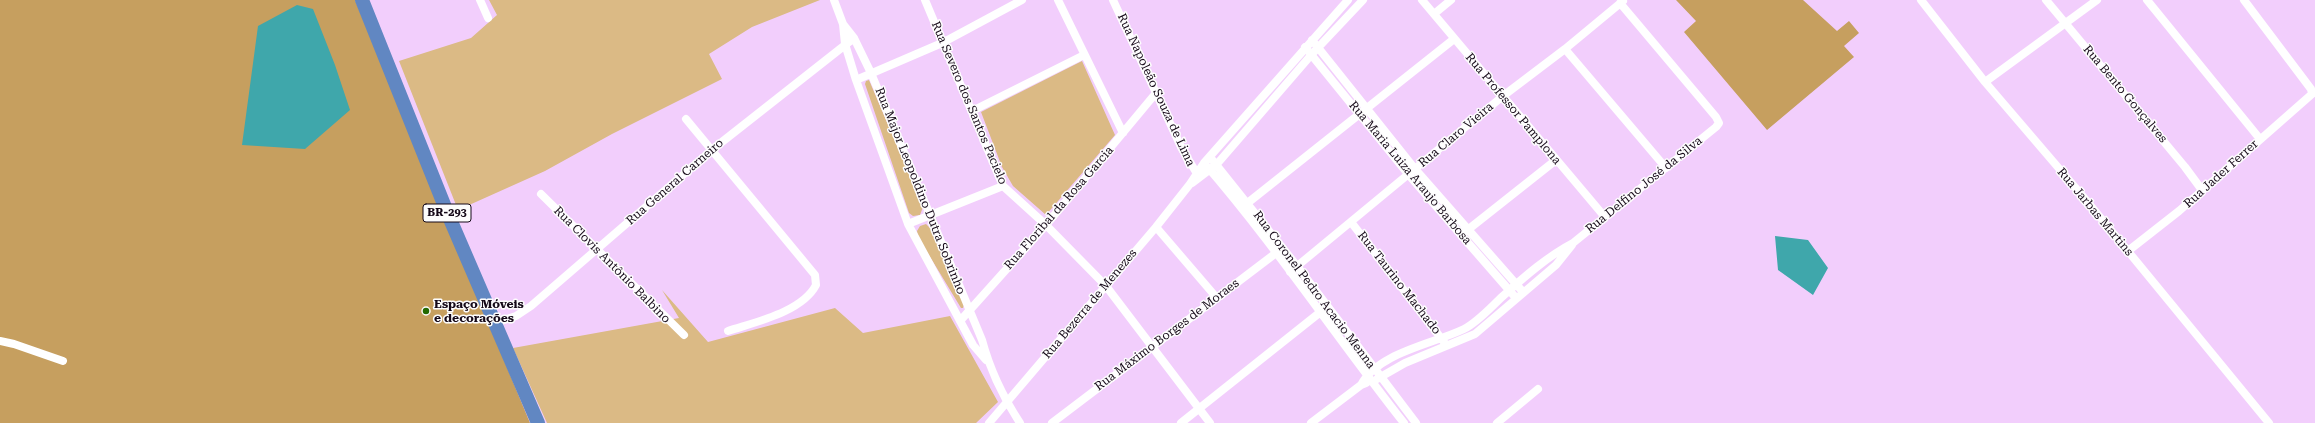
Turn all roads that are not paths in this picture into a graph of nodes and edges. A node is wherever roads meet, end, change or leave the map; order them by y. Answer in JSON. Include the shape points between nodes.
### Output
{"nodes":[{"id":1,"x":362,"y":0,"type":"edge"},
{"id":2,"x":480,"y":0,"type":"edge"},
{"id":3,"x":834,"y":0,"type":"edge"},
{"id":4,"x":925,"y":0,"type":"edge"},
{"id":5,"x":1022,"y":0,"type":"edge"},
{"id":6,"x":1058,"y":0,"type":"edge"},
{"id":7,"x":1113,"y":0,"type":"edge"},
{"id":8,"x":1348,"y":0,"type":"edge"},
{"id":9,"x":1363,"y":0,"type":"edge"},
{"id":10,"x":1422,"y":0,"type":"edge"},
{"id":11,"x":1451,"y":0,"type":"edge"},
{"id":12,"x":1920,"y":0,"type":"edge"},
{"id":13,"x":2046,"y":0,"type":"edge"},
{"id":14,"x":2097,"y":0,"type":"edge"},
{"id":15,"x":2147,"y":0,"type":"edge"},
{"id":16,"x":2244,"y":0,"type":"edge"},
{"id":17,"x":1622,"y":2,"type":"edge"},
{"id":18,"x":1434,"y":14,"type":"junction"},
{"id":19,"x":488,"y":18,"type":"dead end"},
{"id":20,"x":2066,"y":22,"type":"junction"},
{"id":21,"x":843,"y":24,"type":"junction"},
{"id":22,"x":854,"y":38,"type":"junction"},
{"id":23,"x":1454,"y":39,"type":"junction"},
{"id":24,"x":1312,"y":40,"type":"junction"},
{"id":25,"x":942,"y":43,"type":"junction"},
{"id":26,"x":845,"y":44,"type":"junction"},
{"id":27,"x":1318,"y":47,"type":"junction"},
{"id":28,"x":1305,"y":48,"type":"junction"},
{"id":29,"x":1565,"y":49,"type":"junction"},
{"id":30,"x":1312,"y":54,"type":"junction"},
{"id":31,"x":1084,"y":55,"type":"junction"},
{"id":32,"x":871,"y":73,"type":"junction"},
{"id":33,"x":856,"y":80,"type":"junction"},
{"id":34,"x":1985,"y":82,"type":"junction"},
{"id":35,"x":1156,"y":93,"type":"junction"},
{"id":36,"x":1503,"y":96,"type":"junction"},
{"id":37,"x":1256,"y":103,"type":"junction"},
{"id":38,"x":1264,"y":109,"type":"junction"},
{"id":39,"x":972,"y":110,"type":"junction"},
{"id":40,"x":1363,"y":111,"type":"junction"},
{"id":41,"x":686,"y":119,"type":"dead end"},
{"id":42,"x":1123,"y":133,"type":"junction"},
{"id":43,"x":2260,"y":139,"type":"junction"},
{"id":44,"x":713,"y":149,"type":"junction"},
{"id":45,"x":1207,"y":160,"type":"junction"},
{"id":46,"x":1556,"y":160,"type":"junction"},
{"id":47,"x":1217,"y":164,"type":"junction"},
{"id":48,"x":1666,"y":168,"type":"junction"},
{"id":49,"x":1416,"y":169,"type":"junction"},
{"id":50,"x":1210,"y":170,"type":"junction"},
{"id":51,"x":1408,"y":174,"type":"junction"},
{"id":52,"x":1198,"y":176,"type":"junction"},
{"id":53,"x":1003,"y":186,"type":"junction"},
{"id":54,"x":2202,"y":190,"type":"junction"},
{"id":55,"x":541,"y":194,"type":"dead end"},
{"id":56,"x":1444,"y":201,"type":"junction"},
{"id":57,"x":1248,"y":203,"type":"junction"},
{"id":58,"x":1437,"y":207,"type":"junction"},
{"id":59,"x":1241,"y":208,"type":"junction"},
{"id":60,"x":930,"y":215,"type":"junction"},
{"id":61,"x":1604,"y":216,"type":"junction"},
{"id":62,"x":1350,"y":222,"type":"junction"},
{"id":63,"x":908,"y":224,"type":"junction"},
{"id":64,"x":1046,"y":225,"type":"junction"},
{"id":65,"x":1156,"y":227,"type":"junction"},
{"id":66,"x":1469,"y":229,"type":"junction"},
{"id":67,"x":1461,"y":235,"type":"junction"},
{"id":68,"x":1573,"y":242,"type":"junction"},
{"id":69,"x":596,"y":250,"type":"junction"},
{"id":70,"x":1280,"y":250,"type":"junction"},
{"id":71,"x":2128,"y":251,"type":"junction"},
{"id":72,"x":1493,"y":257,"type":"junction"},
{"id":73,"x":1485,"y":263,"type":"junction"},
{"id":74,"x":1297,"y":266,"type":"junction"},
{"id":75,"x":1290,"y":272,"type":"junction"},
{"id":76,"x":1517,"y":285,"type":"junction"},
{"id":77,"x":1106,"y":286,"type":"junction"},
{"id":78,"x":1510,"y":290,"type":"junction"},
{"id":79,"x":1523,"y":292,"type":"junction"},
{"id":80,"x":1216,"y":297,"type":"junction"},
{"id":81,"x":1516,"y":298,"type":"junction"},
{"id":82,"x":1326,"y":307,"type":"junction"},
{"id":83,"x":970,"y":311,"type":"junction"},
{"id":84,"x":1319,"y":312,"type":"junction"},
{"id":85,"x":960,"y":321,"type":"junction"},
{"id":86,"x":495,"y":323,"type":"junction"},
{"id":87,"x":728,"y":331,"type":"dead end"},
{"id":88,"x":684,"y":335,"type":"dead end"},
{"id":89,"x":1442,"y":338,"type":"junction"},
{"id":90,"x":0,"y":341,"type":"edge"},
{"id":91,"x":1447,"y":346,"type":"junction"},
{"id":92,"x":1152,"y":347,"type":"junction"},
{"id":93,"x":1400,"y":355,"type":"junction"},
{"id":94,"x":63,"y":361,"type":"dead end"},
{"id":95,"x":988,"y":362,"type":"junction"},
{"id":96,"x":1405,"y":363,"type":"junction"},
{"id":97,"x":1374,"y":369,"type":"junction"},
{"id":98,"x":1366,"y":374,"type":"junction"},
{"id":99,"x":1380,"y":377,"type":"junction"},
{"id":100,"x":1373,"y":382,"type":"junction"},
{"id":101,"x":1361,"y":384,"type":"junction"},
{"id":102,"x":1538,"y":389,"type":"dead end"},
{"id":103,"x":1007,"y":402,"type":"junction"},
{"id":104,"x":1199,"y":409,"type":"junction"},
{"id":105,"x":1410,"y":415,"type":"junction"},
{"id":106,"x":1403,"y":422,"type":"edge"},
{"id":107,"x":538,"y":423,"type":"edge"},
{"id":108,"x":989,"y":423,"type":"edge"},
{"id":109,"x":1020,"y":423,"type":"edge"},
{"id":110,"x":1052,"y":423,"type":"edge"},
{"id":111,"x":1181,"y":423,"type":"edge"},
{"id":112,"x":1210,"y":423,"type":"edge"},
{"id":113,"x":1311,"y":423,"type":"edge"},
{"id":114,"x":1416,"y":423,"type":"edge"},
{"id":115,"x":1497,"y":423,"type":"edge"},
{"id":116,"x":2269,"y":423,"type":"edge"}],
"edges":[{"from":1,"to":86,"type":"highway","number":"BR-293","via":[[447,212]]},
{"from":2,"to":19,"type":"street"},
{"from":3,"to":21,"type":"street","name":"Rua Major Leopoldino Dutra Sobrinho"},
{"from":4,"to":25,"type":"street","name":"Rua Severo dos Santos Pacielo"},
{"from":5,"to":25,"type":"street"},
{"from":6,"to":31,"type":"street"},
{"from":7,"to":35,"type":"street","name":"Rua Napoleão Souza de Lima"},
{"from":8,"to":24,"type":"street","name":"Rua Bezerra de Menezes"},
{"from":9,"to":27,"type":"street","name":"Rua Bezerra de Menezes"},
{"from":10,"to":18,"type":"street","name":"Rua Professor Pamplona"},
{"from":11,"to":18,"type":"street"},
{"from":12,"to":34,"type":"street","name":"Rua Jarbas Martins"},
{"from":13,"to":20,"type":"street","name":"Rua Bento Gonçalves"},
{"from":14,"to":20,"type":"street"},
{"from":15,"to":43,"type":"street"},
{"from":16,"to":43,"type":"street","name":"Rua Jader Ferrer","via":[[2311,89],[2312,94]]},
{"from":17,"to":29,"type":"street","name":"Rua Claro Vieira"},
{"from":17,"to":48,"type":"street","name":"Rua Delfino José da Silva","via":[[1719,123]]},
{"from":18,"to":23,"type":"street","name":"Rua Professor Pamplona"},
{"from":20,"to":34,"type":"street"},
{"from":20,"to":54,"type":"street","name":"Rua Bento Gonçalves"},
{"from":21,"to":22,"type":"street","name":"Rua Major Leopoldino Dutra Sobrinho"},
{"from":21,"to":26,"type":"street","name":"Rua Major Leopoldino Dutra Sobrinho"},
{"from":22,"to":26,"type":"street","name":"Rua General Carneiro"},
{"from":22,"to":32,"type":"street","name":"Rua Major Leopoldino Dutra Sobrinho"},
{"from":23,"to":36,"type":"street","name":"Rua Professor Pamplona"},
{"from":23,"to":40,"type":"street"},
{"from":24,"to":27,"type":"street","name":"Rua Maria Luiza Araujo Barbosa"},
{"from":24,"to":28,"type":"street","name":"Rua Bezerra de Menezes"},
{"from":25,"to":32,"type":"street"},
{"from":25,"to":39,"type":"street","name":"Rua Severo dos Santos Pacielo"},
{"from":26,"to":33,"type":"street","name":"Rua Major Leopoldino Dutra Sobrinho"},
{"from":26,"to":44,"type":"street","name":"Rua General Carneiro"},
{"from":27,"to":30,"type":"street","name":"Rua Bezerra de Menezes"},
{"from":27,"to":40,"type":"street","name":"Rua Maria Luiza Araujo Barbosa"},
{"from":28,"to":30,"type":"street","name":"Rua Maria Luiza Araujo Barbosa"},
{"from":28,"to":37,"type":"street","name":"Rua Bezerra de Menezes"},
{"from":29,"to":36,"type":"street","name":"Rua Claro Vieira"},
{"from":29,"to":48,"type":"street"},
{"from":30,"to":38,"type":"street","name":"Rua Bezerra de Menezes"},
{"from":30,"to":40,"type":"street","name":"Rua Maria Luiza Araujo Barbosa"},
{"from":31,"to":39,"type":"street"},
{"from":31,"to":42,"type":"street"},
{"from":32,"to":33,"type":"street"},
{"from":32,"to":60,"type":"street","name":"Rua Major Leopoldino Dutra Sobrinho"},
{"from":33,"to":63,"type":"street","name":"Rua Major Leopoldino Dutra Sobrinho"},
{"from":34,"to":71,"type":"street","name":"Rua Jarbas Martins"},
{"from":35,"to":42,"type":"street","name":"Rua Floribal da Rosa Garcia"},
{"from":35,"to":52,"type":"street","name":"Rua Napoleão Souza de Lima","via":[[1182,149]]},
{"from":36,"to":46,"type":"street","name":"Rua Professor Pamplona"},
{"from":36,"to":49,"type":"street","name":"Rua Claro Vieira"},
{"from":37,"to":38,"type":"street"},
{"from":37,"to":45,"type":"street","name":"Rua Bezerra de Menezes"},
{"from":38,"to":47,"type":"street","name":"Rua Bezerra de Menezes"},
{"from":39,"to":53,"type":"street","name":"Rua Severo dos Santos Pacielo"},
{"from":40,"to":49,"type":"street","name":"Rua Maria Luiza Araujo Barbosa"},
{"from":40,"to":51,"type":"street","name":"Rua Maria Luiza Araujo Barbosa"},
{"from":40,"to":57,"type":"street"},
{"from":41,"to":44,"type":"street"},
{"from":42,"to":64,"type":"street","name":"Rua Floribal da Rosa Garcia"},
{"from":43,"to":54,"type":"street","name":"Rua Jader Ferrer"},
{"from":44,"to":69,"type":"street","name":"Rua General Carneiro"},
{"from":44,"to":87,"type":"street","via":[[815,275],[816,286],[807,299],[776,315]]},
{"from":45,"to":47,"type":"street","name":"Rua Coronel Pedro Acacio Menna"},
{"from":45,"to":50,"type":"street","name":"Rua Coronel Pedro Acacio Menna"},
{"from":45,"to":52,"type":"street","name":"Rua Bezerra de Menezes"},
{"from":46,"to":61,"type":"street","name":"Rua Professor Pamplona"},
{"from":46,"to":66,"type":"street"},
{"from":47,"to":50,"type":"street","name":"Rua Bezerra de Menezes"},
{"from":47,"to":57,"type":"street","name":"Rua Coronel Pedro Acacio Menna"},
{"from":48,"to":61,"type":"street","name":"Rua Delfino José da Silva"},
{"from":49,"to":51,"type":"street","name":"Rua Claro Vieira"},
{"from":49,"to":56,"type":"street","name":"Rua Maria Luiza Araujo Barbosa"},
{"from":50,"to":52,"type":"street","name":"Rua Bezerra de Menezes"},
{"from":50,"to":59,"type":"street","name":"Rua Coronel Pedro Acacio Menna"},
{"from":51,"to":58,"type":"street","name":"Rua Maria Luiza Araujo Barbosa"},
{"from":51,"to":62,"type":"street","name":"Rua Claro Vieira"},
{"from":52,"to":65,"type":"street","name":"Rua Bezerra de Menezes"},
{"from":53,"to":60,"type":"street"},
{"from":53,"to":64,"type":"street","name":"Rua Severo dos Santos Pacielo"},
{"from":54,"to":71,"type":"street","name":"Rua Jader Ferrer","via":[[2179,212]]},
{"from":55,"to":69,"type":"street","name":"Rua Clovis Antônio Balbino"},
{"from":56,"to":58,"type":"street"},
{"from":56,"to":66,"type":"street","name":"Rua Maria Luiza Araujo Barbosa"},
{"from":57,"to":59,"type":"street"},
{"from":57,"to":70,"type":"street","name":"Rua Coronel Pedro Acacio Menna"},
{"from":58,"to":67,"type":"street","name":"Rua Maria Luiza Araujo Barbosa"},
{"from":59,"to":70,"type":"street","name":"Rua Coronel Pedro Acacio Menna"},
{"from":60,"to":63,"type":"street"},
{"from":60,"to":83,"type":"street","name":"Rua Major Leopoldino Dutra Sobrinho"},
{"from":61,"to":68,"type":"street","name":"Rua Delfino José da Silva"},
{"from":62,"to":74,"type":"street","name":"Rua Claro Vieira"},
{"from":62,"to":89,"type":"street","name":"Rua Taurino Machado"},
{"from":63,"to":85,"type":"street","name":"Rua Major Leopoldino Dutra Sobrinho"},
{"from":64,"to":77,"type":"street","name":"Rua Severo dos Santos Pacielo"},
{"from":64,"to":83,"type":"street","name":"Rua Floribal da Rosa Garcia"},
{"from":65,"to":77,"type":"street","name":"Rua Bezerra de Menezes"},
{"from":65,"to":80,"type":"street"},
{"from":66,"to":67,"type":"street"},
{"from":66,"to":72,"type":"street","name":"Rua Maria Luiza Araujo Barbosa"},
{"from":67,"to":73,"type":"street","name":"Rua Maria Luiza Araujo Barbosa"},
{"from":68,"to":76,"type":"street","name":"Rua Delfino José da Silva"},
{"from":68,"to":79,"type":"street","name":"Rua Delfino José da Silva","via":[[1556,265]]},
{"from":69,"to":86,"type":"street","name":"Rua General Carneiro","via":[[531,306],[516,316]]},
{"from":69,"to":88,"type":"street","name":"Rua Clovis Antônio Balbino"},
{"from":70,"to":74,"type":"street","name":"Rua Coronel Pedro Acacio Menna"},
{"from":70,"to":75,"type":"street","name":"Rua Coronel Pedro Acacio Menna"},
{"from":70,"to":80,"type":"street","name":"Rua Máximo Borges de Moraes"},
{"from":71,"to":116,"type":"street","name":"Rua Jarbas Martins"},
{"from":72,"to":73,"type":"street"},
{"from":72,"to":76,"type":"street","name":"Rua Maria Luiza Araujo Barbosa"},
{"from":73,"to":78,"type":"street","name":"Rua Maria Luiza Araujo Barbosa"},
{"from":74,"to":75,"type":"street","name":"Rua Claro Vieira"},
{"from":74,"to":82,"type":"street","name":"Rua Coronel Pedro Acacio Menna"},
{"from":75,"to":84,"type":"street","name":"Rua Coronel Pedro Acacio Menna"},
{"from":76,"to":78,"type":"street","name":"Rua Delfino José da Silva"},
{"from":76,"to":79,"type":"street","name":"Rua Maria Luiza Araujo Barbosa"},
{"from":77,"to":92,"type":"street","name":"Rua Severo dos Santos Pacielo"},
{"from":77,"to":103,"type":"street","name":"Rua Bezerra de Menezes"},
{"from":78,"to":81,"type":"street","name":"Rua Maria Luiza Araujo Barbosa"},
{"from":78,"to":89,"type":"street","name":"Rua Delfino José da Silva","via":[[1469,326]]},
{"from":79,"to":81,"type":"street","name":"Rua Delfino José da Silva"},
{"from":80,"to":92,"type":"street","name":"Rua Máximo Borges de Moraes"},
{"from":81,"to":91,"type":"street","name":"Rua Delfino José da Silva","via":[[1475,334]]},
{"from":82,"to":84,"type":"street"},
{"from":82,"to":97,"type":"street","name":"Rua Coronel Pedro Acacio Menna"},
{"from":83,"to":85,"type":"street","name":"Rua Floribal da Rosa Garcia"},
{"from":83,"to":95,"type":"street","name":"Rua Major Leopoldino Dutra Sobrinho"},
{"from":84,"to":98,"type":"street","name":"Rua Coronel Pedro Acacio Menna"},
{"from":84,"to":104,"type":"street"},
{"from":85,"to":95,"type":"street","name":"Rua Major Leopoldino Dutra Sobrinho","via":[[973,345]]},
{"from":86,"to":107,"type":"highway","number":"BR-293"},
{"from":89,"to":91,"type":"street","name":"Rua Taurino Machado"},
{"from":89,"to":93,"type":"street","name":"Rua Delfino José da Silva"},
{"from":90,"to":94,"type":"street"},
{"from":91,"to":96,"type":"street","name":"Rua Delfino José da Silva"},
{"from":92,"to":104,"type":"street","name":"Rua Severo dos Santos Pacielo"},
{"from":92,"to":110,"type":"street","name":"Rua Máximo Borges de Moraes"},
{"from":93,"to":96,"type":"street"},
{"from":93,"to":97,"type":"street","name":"Rua Delfino José da Silva"},
{"from":95,"to":103,"type":"street","name":"Rua Major Leopoldino Dutra Sobrinho"},
{"from":96,"to":99,"type":"street","name":"Rua Delfino José da Silva"},
{"from":97,"to":98,"type":"street","name":"Rua Delfino José da Silva"},
{"from":97,"to":99,"type":"street","name":"Rua Coronel Pedro Acacio Menna"},
{"from":98,"to":100,"type":"street","name":"Rua Coronel Pedro Acacio Menna"},
{"from":98,"to":101,"type":"street"},
{"from":99,"to":100,"type":"street","name":"Rua Delfino José da Silva"},
{"from":99,"to":105,"type":"street","name":"Rua Coronel Pedro Acacio Menna"},
{"from":100,"to":101,"type":"street"},
{"from":100,"to":106,"type":"street","name":"Rua Coronel Pedro Acacio Menna"},
{"from":101,"to":113,"type":"street"},
{"from":102,"to":115,"type":"street"},
{"from":103,"to":108,"type":"street","name":"Rua Bezerra de Menezes"},
{"from":103,"to":109,"type":"street","name":"Rua Major Leopoldino Dutra Sobrinho"},
{"from":104,"to":111,"type":"street"},
{"from":104,"to":112,"type":"street","name":"Rua Severo dos Santos Pacielo"},
{"from":105,"to":106,"type":"street"},
{"from":105,"to":114,"type":"street","name":"Rua Coronel Pedro Acacio Menna"}]}
